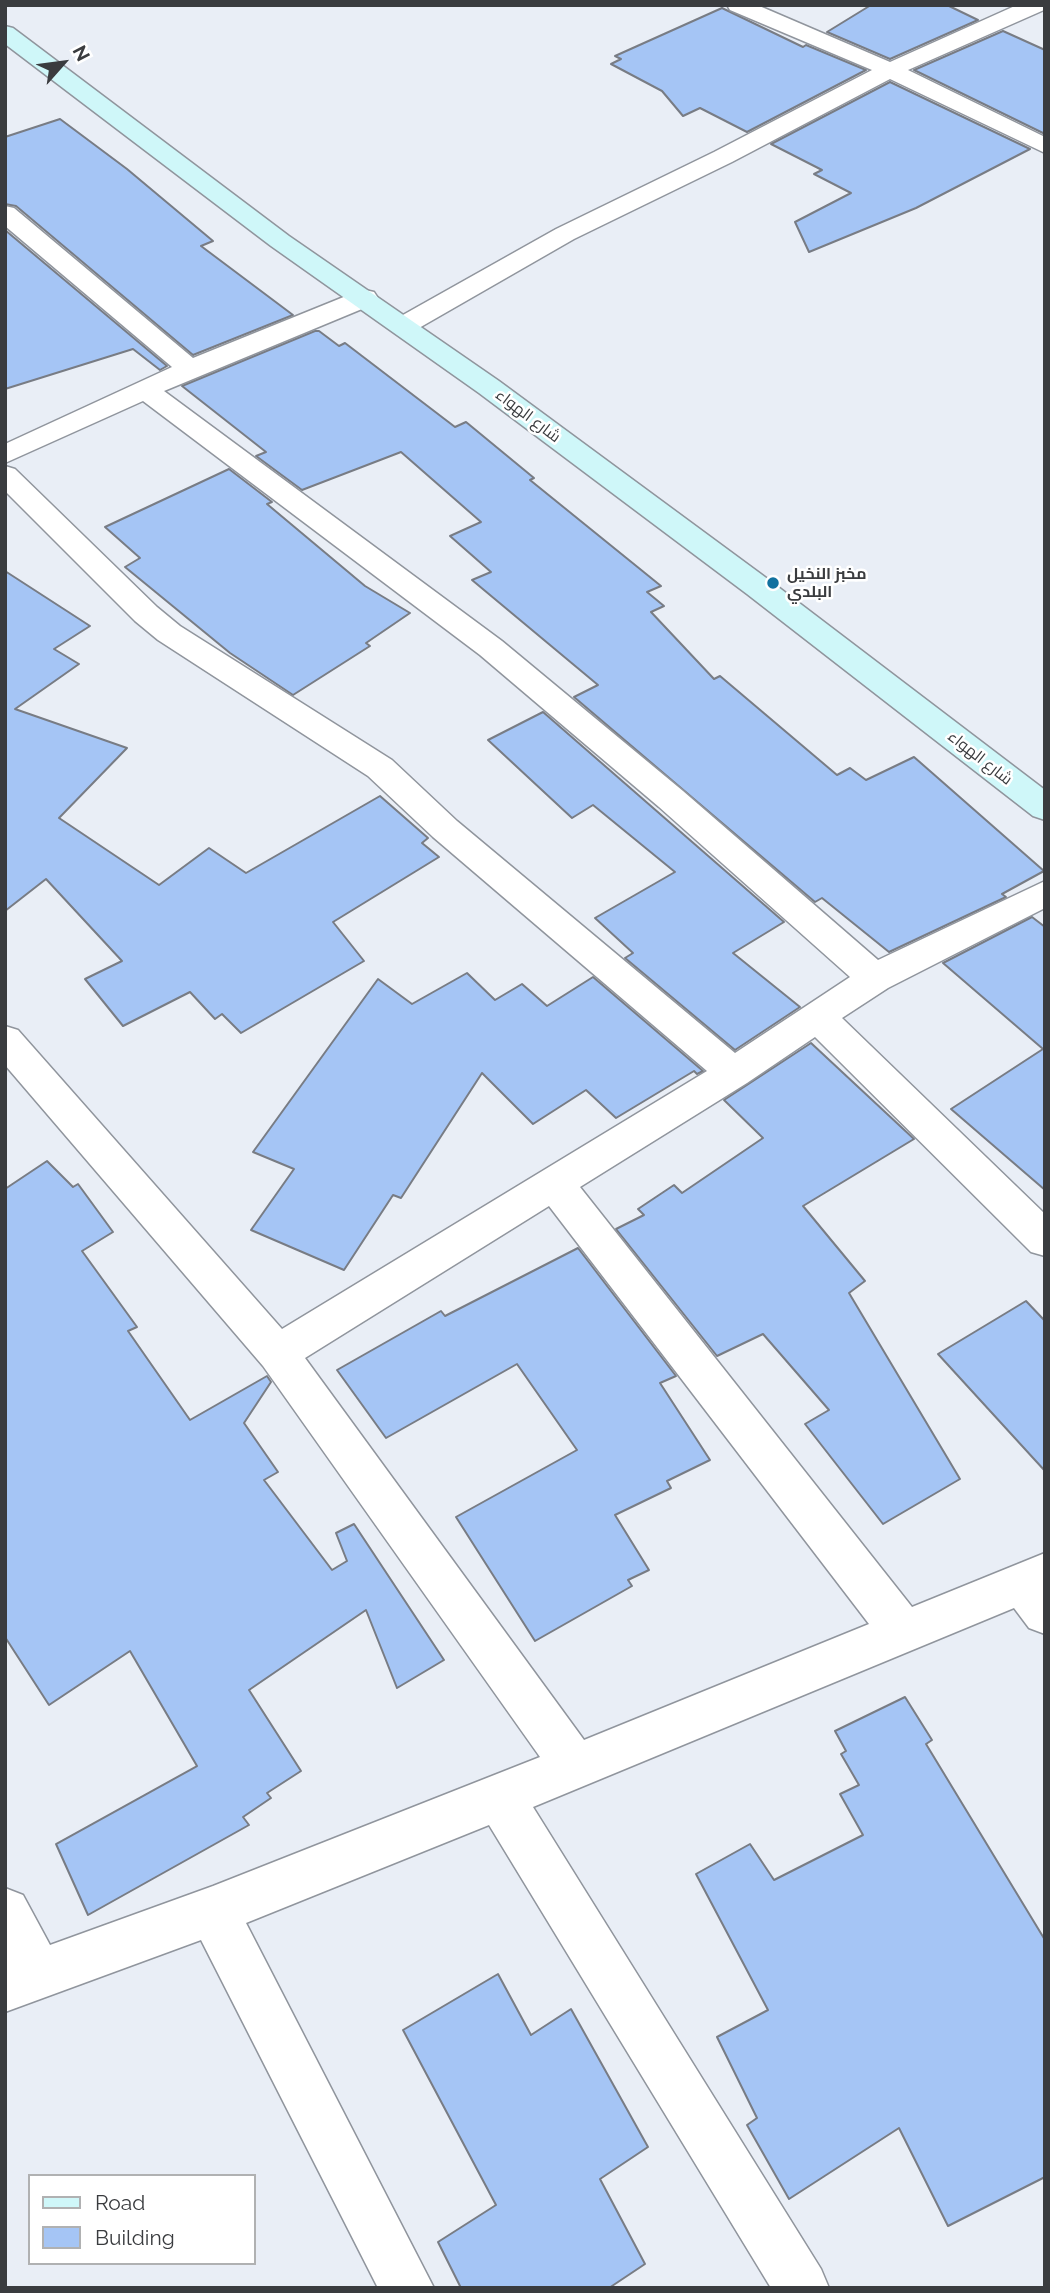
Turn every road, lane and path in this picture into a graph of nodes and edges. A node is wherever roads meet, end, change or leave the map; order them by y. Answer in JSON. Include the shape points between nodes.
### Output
{"nodes":[{"id":1,"x":738,"y":5,"type":"edge"},
{"id":2,"x":1036,"y":5,"type":"edge"},
{"id":3,"x":5,"y":33,"type":"edge"},
{"id":4,"x":891,"y":70,"type":"junction"},
{"id":5,"x":1045,"y":146,"type":"edge"},
{"id":6,"x":5,"y":213,"type":"edge"},
{"id":7,"x":365,"y":298,"type":"junction"},
{"id":8,"x":403,"y":326,"type":"junction"},
{"id":9,"x":190,"y":369,"type":"junction"},
{"id":10,"x":145,"y":390,"type":"junction"},
{"id":11,"x":5,"y":454,"type":"edge"},
{"id":12,"x":5,"y":475,"type":"edge"},
{"id":13,"x":1045,"y":808,"type":"edge"},
{"id":14,"x":1045,"y":892,"type":"edge"},
{"id":15,"x":875,"y":978,"type":"junction"},
{"id":16,"x":818,"y":1017,"type":"junction"},
{"id":17,"x":5,"y":1040,"type":"edge"},
{"id":18,"x":734,"y":1073,"type":"junction"},
{"id":19,"x":554,"y":1183,"type":"junction"},
{"id":20,"x":1045,"y":1240,"type":"edge"},
{"id":21,"x":278,"y":1353,"type":"junction"},
{"id":22,"x":1037,"y":1590,"type":"edge"},
{"id":23,"x":904,"y":1633,"type":"junction"},
{"id":24,"x":575,"y":1767,"type":"junction"},
{"id":25,"x":499,"y":1797,"type":"junction"},
{"id":26,"x":213,"y":1911,"type":"junction"},
{"id":27,"x":5,"y":1913,"type":"edge"},
{"id":28,"x":21,"y":1981,"type":"edge"},
{"id":29,"x":407,"y":2288,"type":"edge"},
{"id":30,"x":802,"y":2288,"type":"edge"}],
"edges":[{"from":1,"to":4,"type":"street"},
{"from":2,"to":4,"type":"street"},
{"from":3,"to":7,"type":"street","name":"شارع الهواء","via":[[280,241]]},
{"from":4,"to":5,"type":"street"},
{"from":4,"to":8,"type":"street","via":[[565,234]]},
{"from":6,"to":9,"type":"street"},
{"from":7,"to":8,"type":"street","name":"شارع الهواء"},
{"from":7,"to":9,"type":"street"},
{"from":8,"to":13,"type":"street","name":"شارع الهواء","via":[[758,587]]},
{"from":9,"to":10,"type":"street"},
{"from":10,"to":11,"type":"street"},
{"from":10,"to":15,"type":"street","via":[[491,648]]},
{"from":12,"to":18,"type":"street","via":[[169,633],[380,768],[445,829]]},
{"from":14,"to":15,"type":"street"},
{"from":15,"to":16,"type":"street"},
{"from":16,"to":18,"type":"street"},
{"from":16,"to":20,"type":"street"},
{"from":17,"to":21,"type":"street"},
{"from":18,"to":19,"type":"street"},
{"from":19,"to":21,"type":"street"},
{"from":19,"to":23,"type":"street"},
{"from":21,"to":24,"type":"street"},
{"from":22,"to":23,"type":"street"},
{"from":23,"to":24,"type":"street"},
{"from":24,"to":25,"type":"street"},
{"from":25,"to":26,"type":"street"},
{"from":25,"to":30,"type":"street"},
{"from":26,"to":28,"type":"street"},
{"from":26,"to":29,"type":"street"},
{"from":27,"to":28,"type":"street"}]}
